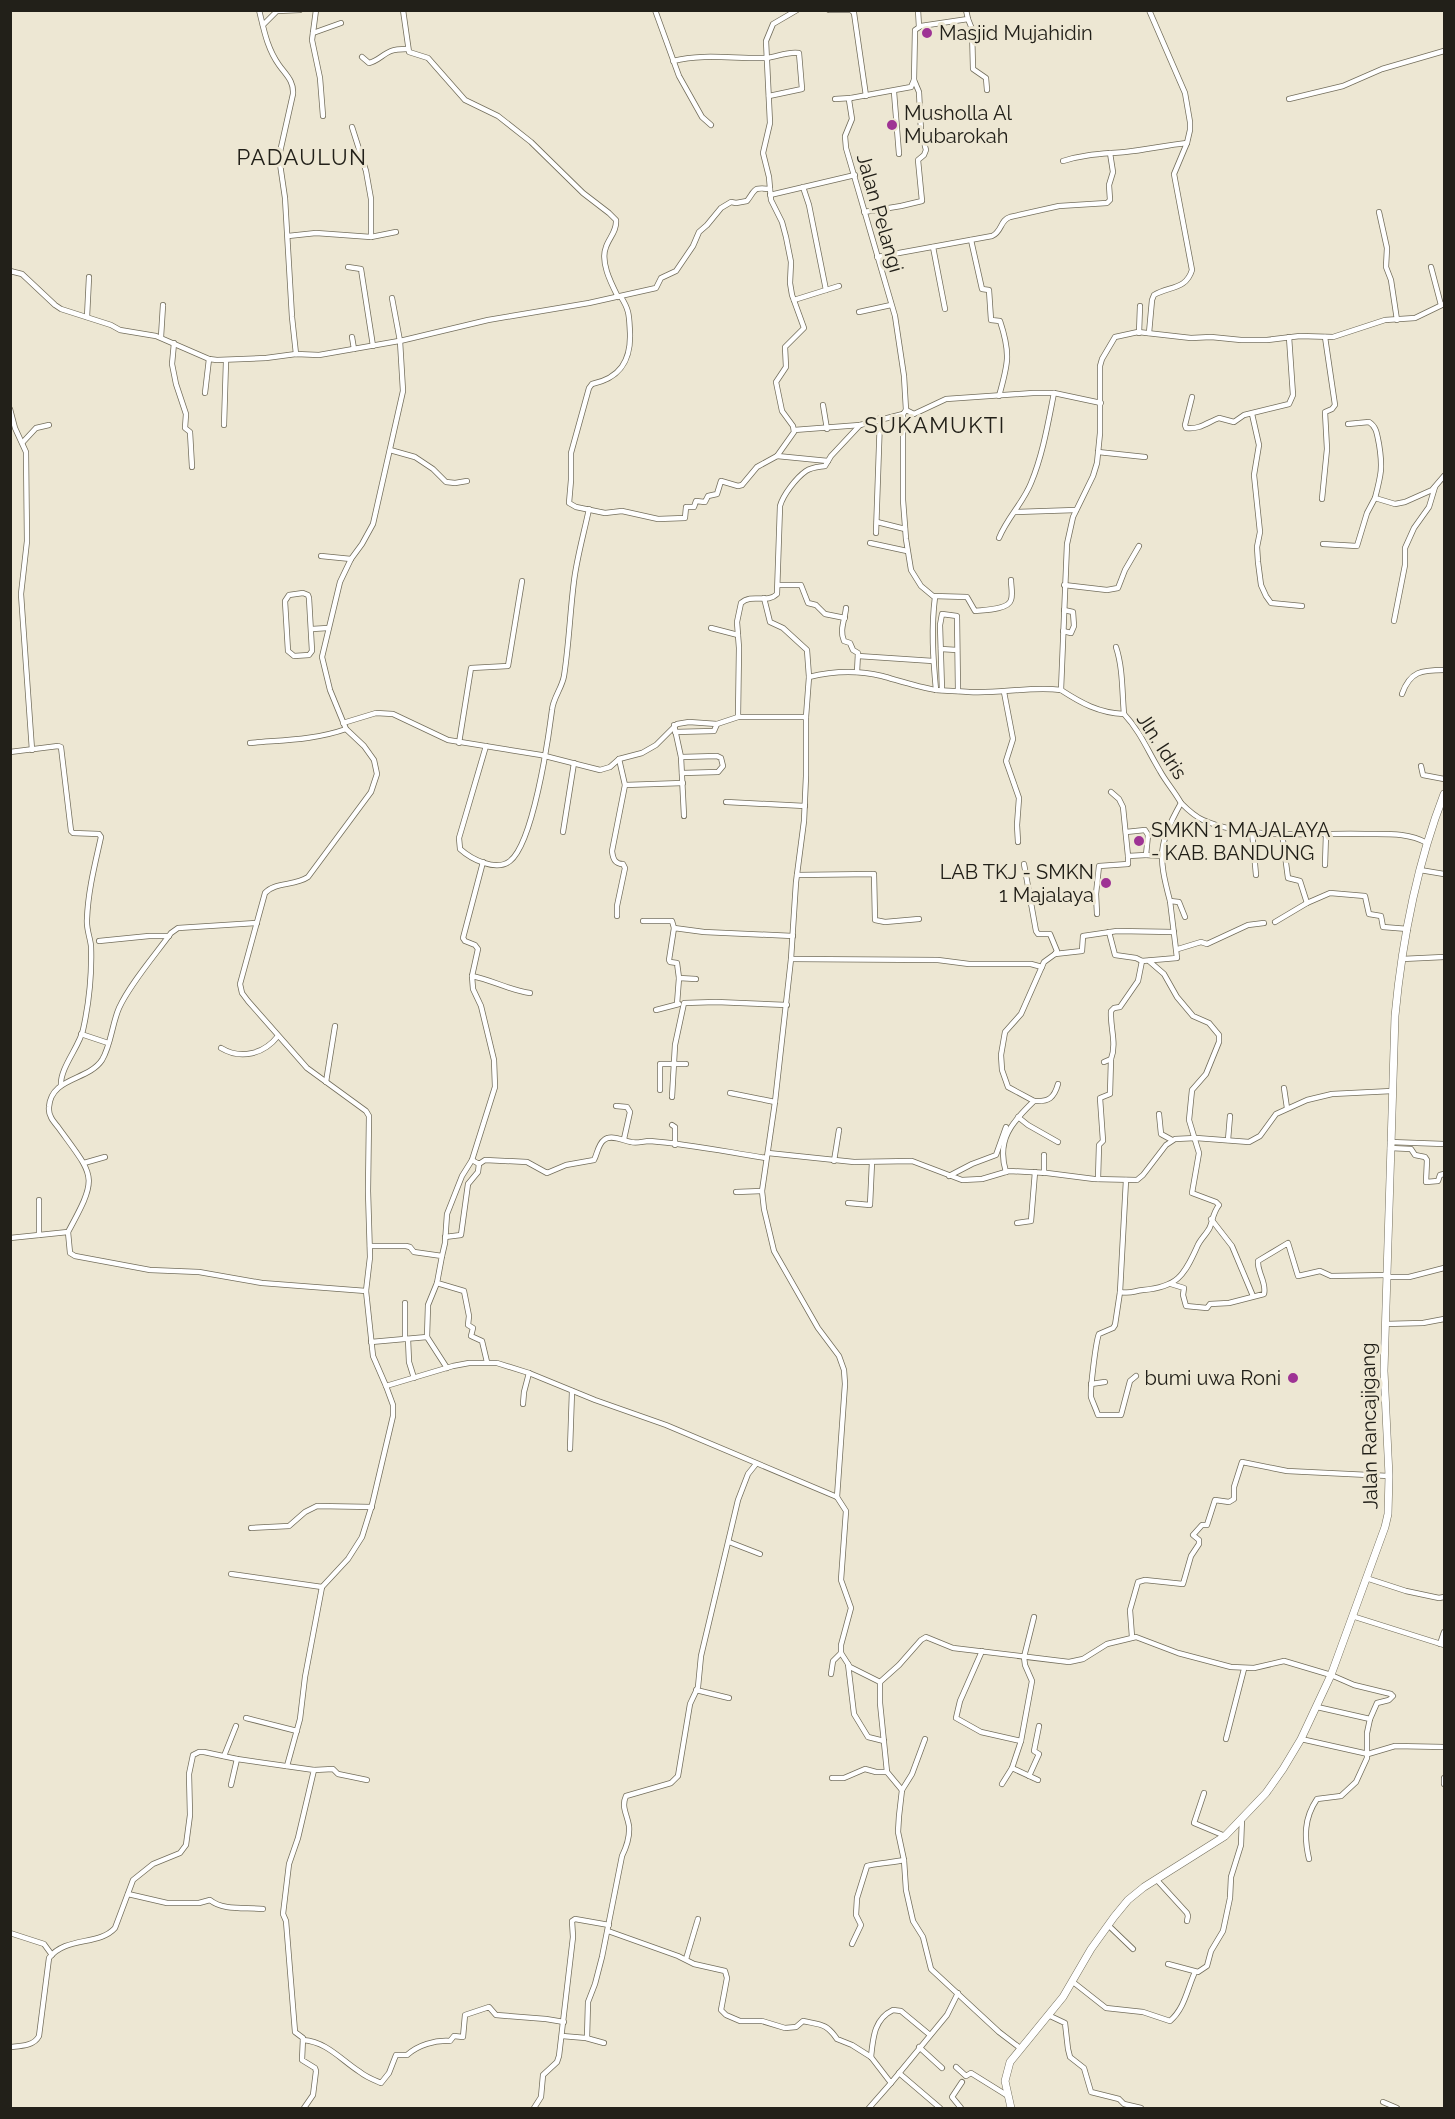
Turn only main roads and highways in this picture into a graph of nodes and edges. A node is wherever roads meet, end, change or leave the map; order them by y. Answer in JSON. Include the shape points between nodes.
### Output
{"nodes":[{"id":1,"x":1444,"y":794,"type":"edge"},
{"id":2,"x":1011,"y":2109,"type":"edge"}],
"edges":[{"from":1,"to":2,"type":"main road","name":"Jalan Rancajigang","via":[[1420,870],[1395,1016],[1385,1324],[1387,1521],[1331,1675],[1276,1780],[1225,1836],[1155,1879],[1128,1900],[1107,1925],[1073,1983],[1010,2062],[1005,2074]]}]}
